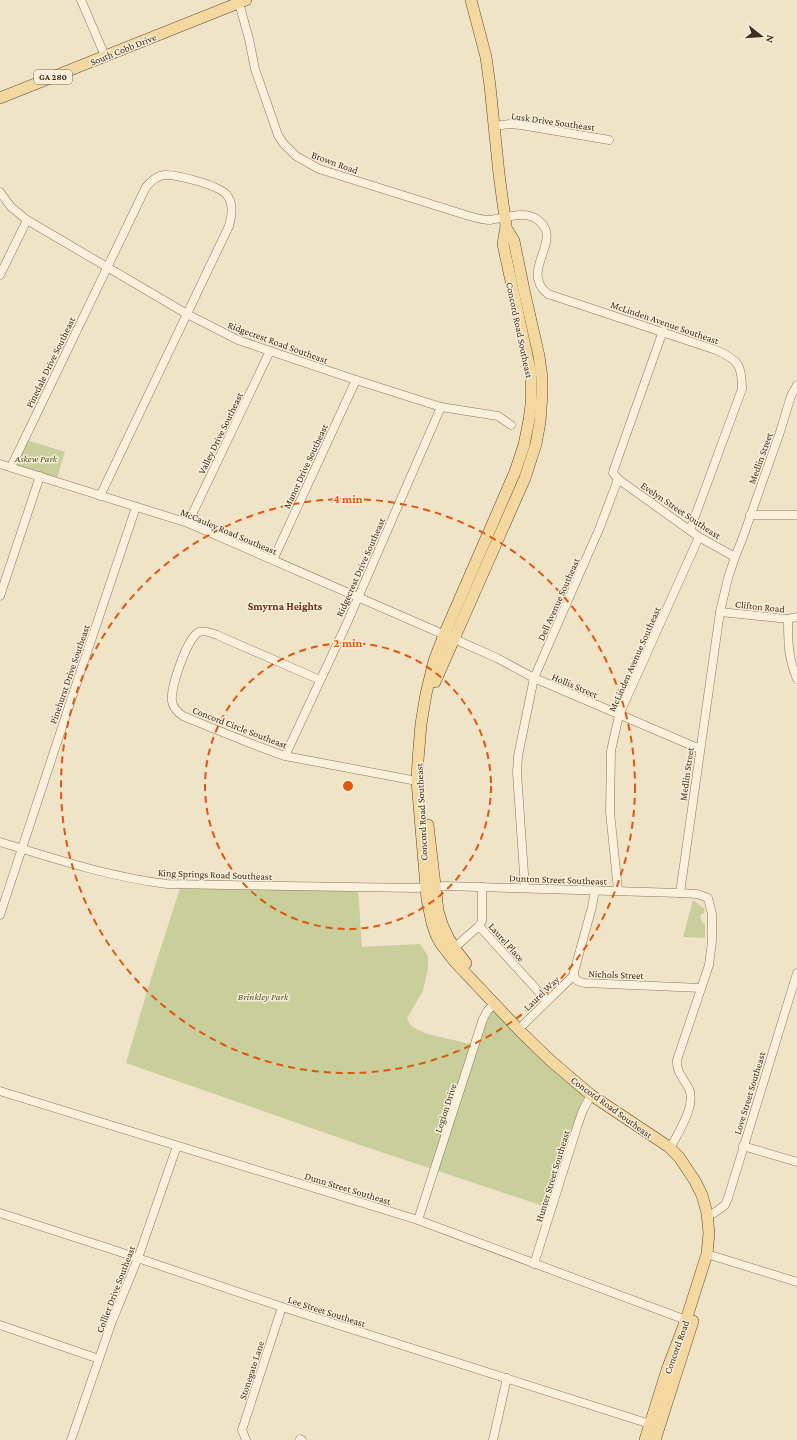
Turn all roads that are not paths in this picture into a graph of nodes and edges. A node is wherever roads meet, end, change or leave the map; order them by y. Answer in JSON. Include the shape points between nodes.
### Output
{"nodes":[{"id":1,"x":81,"y":0,"type":"edge"},
{"id":2,"x":471,"y":0,"type":"edge"},
{"id":3,"x":243,"y":1,"type":"edge"},
{"id":4,"x":105,"y":56,"type":"junction"},
{"id":5,"x":0,"y":98,"type":"edge"},
{"id":6,"x":494,"y":126,"type":"junction"},
{"id":7,"x":609,"y":140,"type":"dead end"},
{"id":8,"x":0,"y":192,"type":"edge"},
{"id":9,"x":27,"y":220,"type":"junction"},
{"id":10,"x":505,"y":222,"type":"junction"},
{"id":11,"x":108,"y":266,"type":"junction"},
{"id":12,"x":0,"y":275,"type":"edge"},
{"id":13,"x":187,"y":314,"type":"junction"},
{"id":14,"x":663,"y":331,"type":"junction"},
{"id":15,"x":270,"y":351,"type":"junction"},
{"id":16,"x":356,"y":380,"type":"junction"},
{"id":17,"x":797,"y":385,"type":"edge"},
{"id":18,"x":441,"y":407,"type":"junction"},
{"id":19,"x":511,"y":425,"type":"dead end"},
{"id":20,"x":0,"y":464,"type":"edge"},
{"id":21,"x":11,"y":467,"type":"junction"},
{"id":22,"x":40,"y":476,"type":"junction"},
{"id":23,"x":618,"y":479,"type":"junction"},
{"id":24,"x":100,"y":496,"type":"junction"},
{"id":25,"x":136,"y":507,"type":"junction"},
{"id":26,"x":750,"y":515,"type":"junction"},
{"id":27,"x":797,"y":515,"type":"edge"},
{"id":28,"x":188,"y":523,"type":"junction"},
{"id":29,"x":690,"y":530,"type":"junction"},
{"id":30,"x":699,"y":537,"type":"junction"},
{"id":31,"x":735,"y":557,"type":"junction"},
{"id":32,"x":273,"y":560,"type":"junction"},
{"id":33,"x":0,"y":596,"type":"edge"},
{"id":34,"x":358,"y":598,"type":"junction"},
{"id":35,"x":720,"y":612,"type":"junction"},
{"id":36,"x":797,"y":617,"type":"edge"},
{"id":37,"x":788,"y":619,"type":"junction"},
{"id":38,"x":449,"y":637,"type":"junction"},
{"id":39,"x":534,"y":678,"type":"junction"},
{"id":40,"x":797,"y":679,"type":"edge"},
{"id":41,"x":320,"y":680,"type":"junction"},
{"id":42,"x":619,"y":715,"type":"junction"},
{"id":43,"x":700,"y":749,"type":"junction"},
{"id":44,"x":285,"y":756,"type":"junction"},
{"id":45,"x":417,"y":781,"type":"junction"},
{"id":46,"x":0,"y":842,"type":"edge"},
{"id":47,"x":21,"y":848,"type":"junction"},
{"id":48,"x":431,"y":887,"type":"junction"},
{"id":49,"x":482,"y":887,"type":"junction"},
{"id":50,"x":525,"y":888,"type":"junction"},
{"id":51,"x":595,"y":890,"type":"junction"},
{"id":52,"x":618,"y":890,"type":"junction"},
{"id":53,"x":680,"y":893,"type":"junction"},
{"id":54,"x":0,"y":914,"type":"edge"},
{"id":55,"x":479,"y":926,"type":"junction"},
{"id":56,"x":454,"y":948,"type":"junction"},
{"id":57,"x":797,"y":973,"type":"edge"},
{"id":58,"x":574,"y":975,"type":"junction"},
{"id":59,"x":701,"y":988,"type":"junction"},
{"id":60,"x":547,"y":1000,"type":"junction"},
{"id":61,"x":494,"y":1004,"type":"junction"},
{"id":62,"x":523,"y":1025,"type":"junction"},
{"id":63,"x":0,"y":1091,"type":"edge"},
{"id":64,"x":591,"y":1095,"type":"junction"},
{"id":65,"x":673,"y":1143,"type":"junction"},
{"id":66,"x":177,"y":1146,"type":"junction"},
{"id":67,"x":743,"y":1146,"type":"junction"},
{"id":68,"x":797,"y":1162,"type":"edge"},
{"id":69,"x":0,"y":1213,"type":"edge"},
{"id":70,"x":714,"y":1213,"type":"junction"},
{"id":71,"x":418,"y":1220,"type":"junction"},
{"id":72,"x":710,"y":1255,"type":"junction"},
{"id":73,"x":138,"y":1258,"type":"junction"},
{"id":74,"x":534,"y":1264,"type":"junction"},
{"id":75,"x":797,"y":1282,"type":"edge"},
{"id":76,"x":282,"y":1307,"type":"junction"},
{"id":77,"x":686,"y":1320,"type":"junction"},
{"id":78,"x":0,"y":1325,"type":"edge"},
{"id":79,"x":99,"y":1358,"type":"junction"},
{"id":80,"x":507,"y":1378,"type":"junction"},
{"id":81,"x":650,"y":1424,"type":"junction"},
{"id":82,"x":71,"y":1440,"type":"edge"},
{"id":83,"x":246,"y":1440,"type":"edge"},
{"id":84,"x":493,"y":1440,"type":"edge"},
{"id":85,"x":645,"y":1440,"type":"edge"},
{"id":86,"x":655,"y":1440,"type":"edge"}],
"edges":[{"from":1,"to":4,"type":"street"},
{"from":2,"to":6,"type":"main road","name":"Concord Road Southeast","via":[[487,65]]},
{"from":3,"to":4,"type":"main road","name":"South Cobb Drive","number":"GA 280"},
{"from":3,"to":10,"type":"street","name":"Brown Road","via":[[255,69],[272,120],[283,143],[296,156],[319,169],[469,216]]},
{"from":4,"to":5,"type":"main road","name":"South Cobb Drive","number":"GA 280"},
{"from":6,"to":7,"type":"street","name":"Lusk Drive Southeast","via":[[520,125]]},
{"from":6,"to":10,"type":"main road","name":"Concord Road Southeast"},
{"from":8,"to":9,"type":"street","name":"Ridgecrest Road Southeast","via":[[11,207]]},
{"from":9,"to":11,"type":"street","name":"Ridgecrest Road Southeast"},
{"from":9,"to":12,"type":"street"},
{"from":10,"to":14,"type":"street","name":"McLinden Avenue Southeast","via":[[527,215],[542,225],[547,237],[537,276],[540,285],[548,294]]},
{"from":10,"to":38,"type":"main road","name":"Concord Road Southeast","via":[[514,241],[539,356],[542,394],[540,422],[525,478]]},
{"from":11,"to":13,"type":"street","name":"Ridgecrest Road Southeast"},
{"from":11,"to":13,"type":"street","name":"Pinedale Drive Southeast","via":[[143,192],[151,181],[169,175],[219,189],[232,206],[231,219],[226,235]]},
{"from":11,"to":21,"type":"street","name":"Pinedale Drive Southeast"},
{"from":13,"to":15,"type":"street","name":"Ridgecrest Road Southeast","via":[[227,335]]},
{"from":13,"to":24,"type":"street"},
{"from":14,"to":23,"type":"street","name":"Dell Avenue Southeast","via":[[614,469],[613,474]]},
{"from":14,"to":29,"type":"street","name":"McLinden Avenue Southeast","via":[[727,355],[740,368],[742,378],[742,389]]},
{"from":15,"to":16,"type":"street","name":"Ridgecrest Road Southeast"},
{"from":15,"to":28,"type":"street","name":"Valley Drive Southeast"},
{"from":16,"to":18,"type":"street","name":"Ridgecrest Road Southeast"},
{"from":16,"to":32,"type":"street","name":"Manor Drive Southeast"},
{"from":17,"to":26,"type":"street","name":"Medlin Street"},
{"from":18,"to":19,"type":"street","name":"Ridgecrest Road Southeast","via":[[498,416]]},
{"from":18,"to":34,"type":"street","name":"Ridgecrest Drive Southeast"},
{"from":20,"to":21,"type":"street","name":"McCauley Road Southeast"},
{"from":21,"to":22,"type":"street","name":"McCauley Road Southeast"},
{"from":22,"to":24,"type":"street","name":"McCauley Road Southeast"},
{"from":22,"to":33,"type":"street"},
{"from":23,"to":29,"type":"street","name":"Evelyn Street Southeast"},
{"from":23,"to":39,"type":"street","name":"Dell Avenue Southeast","via":[[600,527]]},
{"from":24,"to":25,"type":"street","name":"McCauley Road Southeast"},
{"from":25,"to":28,"type":"street","name":"McCauley Road Southeast"},
{"from":25,"to":47,"type":"street","name":"Pinehurst Drive Southeast"},
{"from":26,"to":27,"type":"street"},
{"from":26,"to":31,"type":"street","name":"Medlin Street"},
{"from":28,"to":32,"type":"street","name":"McCauley Road Southeast"},
{"from":29,"to":30,"type":"street","name":"Evelyn Street Southeast"},
{"from":30,"to":31,"type":"street","name":"Evelyn Street Southeast"},
{"from":30,"to":42,"type":"street","name":"McLinden Avenue Southeast"},
{"from":31,"to":35,"type":"street","name":"Medlin Street"},
{"from":32,"to":34,"type":"street","name":"McCauley Road Southeast"},
{"from":34,"to":38,"type":"street","name":"McCauley Road Southeast"},
{"from":34,"to":41,"type":"street","name":"Ridgecrest Drive Southeast"},
{"from":35,"to":37,"type":"street","name":"Clifton Road"},
{"from":35,"to":43,"type":"street","name":"Medlin Street"},
{"from":36,"to":37,"type":"street","name":"Clifton Road"},
{"from":37,"to":40,"type":"street","via":[[788,652]]},
{"from":38,"to":39,"type":"street","name":"Hollis Street"},
{"from":38,"to":45,"type":"main road","name":"Concord Road Southeast","via":[[430,675],[419,743]]},
{"from":38,"to":48,"type":"main road","name":"Concord Road Southeast","via":[[434,684],[425,743],[425,800]]},
{"from":39,"to":42,"type":"street","name":"Hollis Street"},
{"from":39,"to":50,"type":"street","name":"Dell Avenue Southeast","via":[[516,774]]},
{"from":41,"to":44,"type":"street","name":"Ridgecrest Drive Southeast"},
{"from":41,"to":44,"type":"street","name":"Concord Circle Southeast","via":[[209,632],[199,632],[190,643],[172,694],[174,708],[178,713]]},
{"from":42,"to":43,"type":"street","name":"Hollis Street"},
{"from":42,"to":52,"type":"street","name":"McLinden Avenue Southeast","via":[[611,751],[610,812]]},
{"from":43,"to":53,"type":"street","name":"Medlin Street"},
{"from":44,"to":45,"type":"street","name":"Concord Circle Southeast"},
{"from":45,"to":48,"type":"main road","name":"Concord Road Southeast"},
{"from":46,"to":47,"type":"street","name":"King Springs Road Southeast"},
{"from":47,"to":48,"type":"street","name":"King Springs Road Southeast","via":[[112,875],[167,884]]},
{"from":47,"to":54,"type":"street","name":"Pinehurst Drive Southeast"},
{"from":48,"to":49,"type":"street","name":"Dunton Street Southeast"},
{"from":48,"to":56,"type":"main road","name":"Concord Road Southeast","via":[[445,934]]},
{"from":48,"to":61,"type":"main road","name":"Concord Road Southeast","via":[[432,922],[441,944]]},
{"from":49,"to":50,"type":"street","name":"Dunton Street Southeast"},
{"from":49,"to":55,"type":"street","name":"Laurel Place","via":[[482,921]]},
{"from":50,"to":51,"type":"street","name":"Dunton Street Southeast"},
{"from":51,"to":52,"type":"street","name":"Dunton Street Southeast"},
{"from":51,"to":58,"type":"street","name":"Nichols Street"},
{"from":52,"to":53,"type":"street","name":"Dunton Street Southeast"},
{"from":53,"to":59,"type":"street","via":[[702,895],[708,898],[710,904],[712,948]]},
{"from":55,"to":56,"type":"street"},
{"from":55,"to":60,"type":"street","name":"Laurel Place"},
{"from":56,"to":62,"type":"main road","name":"Concord Road Southeast"},
{"from":57,"to":67,"type":"street","name":"Love Street Southeast"},
{"from":58,"to":59,"type":"street","name":"Nichols Street","via":[[577,981],[585,983]]},
{"from":58,"to":60,"type":"street","name":"Laurel Way"},
{"from":59,"to":65,"type":"street","via":[[677,1060],[679,1072],[691,1096],[690,1107]]},
{"from":60,"to":62,"type":"street","name":"Laurel Way"},
{"from":61,"to":64,"type":"main road","name":"Concord Road Southeast","via":[[536,1048]]},
{"from":61,"to":71,"type":"street","name":"Legion Drive","via":[[483,1019]]},
{"from":62,"to":65,"type":"main road","name":"Concord Road Southeast","via":[[580,1078]]},
{"from":63,"to":66,"type":"street","name":"Dunn Street Southeast"},
{"from":64,"to":72,"type":"main road","name":"Concord Road Southeast","via":[[669,1147],[687,1167],[702,1195],[708,1213]]},
{"from":64,"to":74,"type":"street","name":"Hunter Street Southeast","via":[[580,1119]]},
{"from":65,"to":70,"type":"main road","name":"Concord Road Southeast","via":[[703,1181]]},
{"from":66,"to":71,"type":"street","name":"Dunn Street Southeast"},
{"from":66,"to":73,"type":"street","name":"Collier Drive Southeast"},
{"from":67,"to":68,"type":"street"},
{"from":67,"to":70,"type":"street","name":"Love Street Southeast","via":[[725,1205]]},
{"from":69,"to":73,"type":"street","name":"Lee Street Southeast"},
{"from":70,"to":72,"type":"main road","name":"Concord Road Southeast","via":[[716,1233]]},
{"from":71,"to":74,"type":"street","name":"Dunn Street Southeast"},
{"from":72,"to":75,"type":"street"},
{"from":72,"to":77,"type":"main road","name":"Concord Road"},
{"from":72,"to":86,"type":"main road","name":"Concord Road"},
{"from":73,"to":76,"type":"street","name":"Lee Street Southeast"},
{"from":73,"to":79,"type":"street","name":"Collier Drive Southeast"},
{"from":74,"to":77,"type":"street","name":"Dunn Street Southeast"},
{"from":76,"to":80,"type":"street","name":"Lee Street Southeast"},
{"from":76,"to":83,"type":"street","name":"Stonegate Lane","via":[[242,1430]]},
{"from":77,"to":81,"type":"main road","name":"Concord Road"},
{"from":78,"to":79,"type":"street"},
{"from":79,"to":82,"type":"street","name":"Collier Drive Southeast"},
{"from":80,"to":81,"type":"street","name":"Lee Street Southeast"},
{"from":80,"to":84,"type":"street"},
{"from":81,"to":85,"type":"main road","name":"Concord Road"}]}
